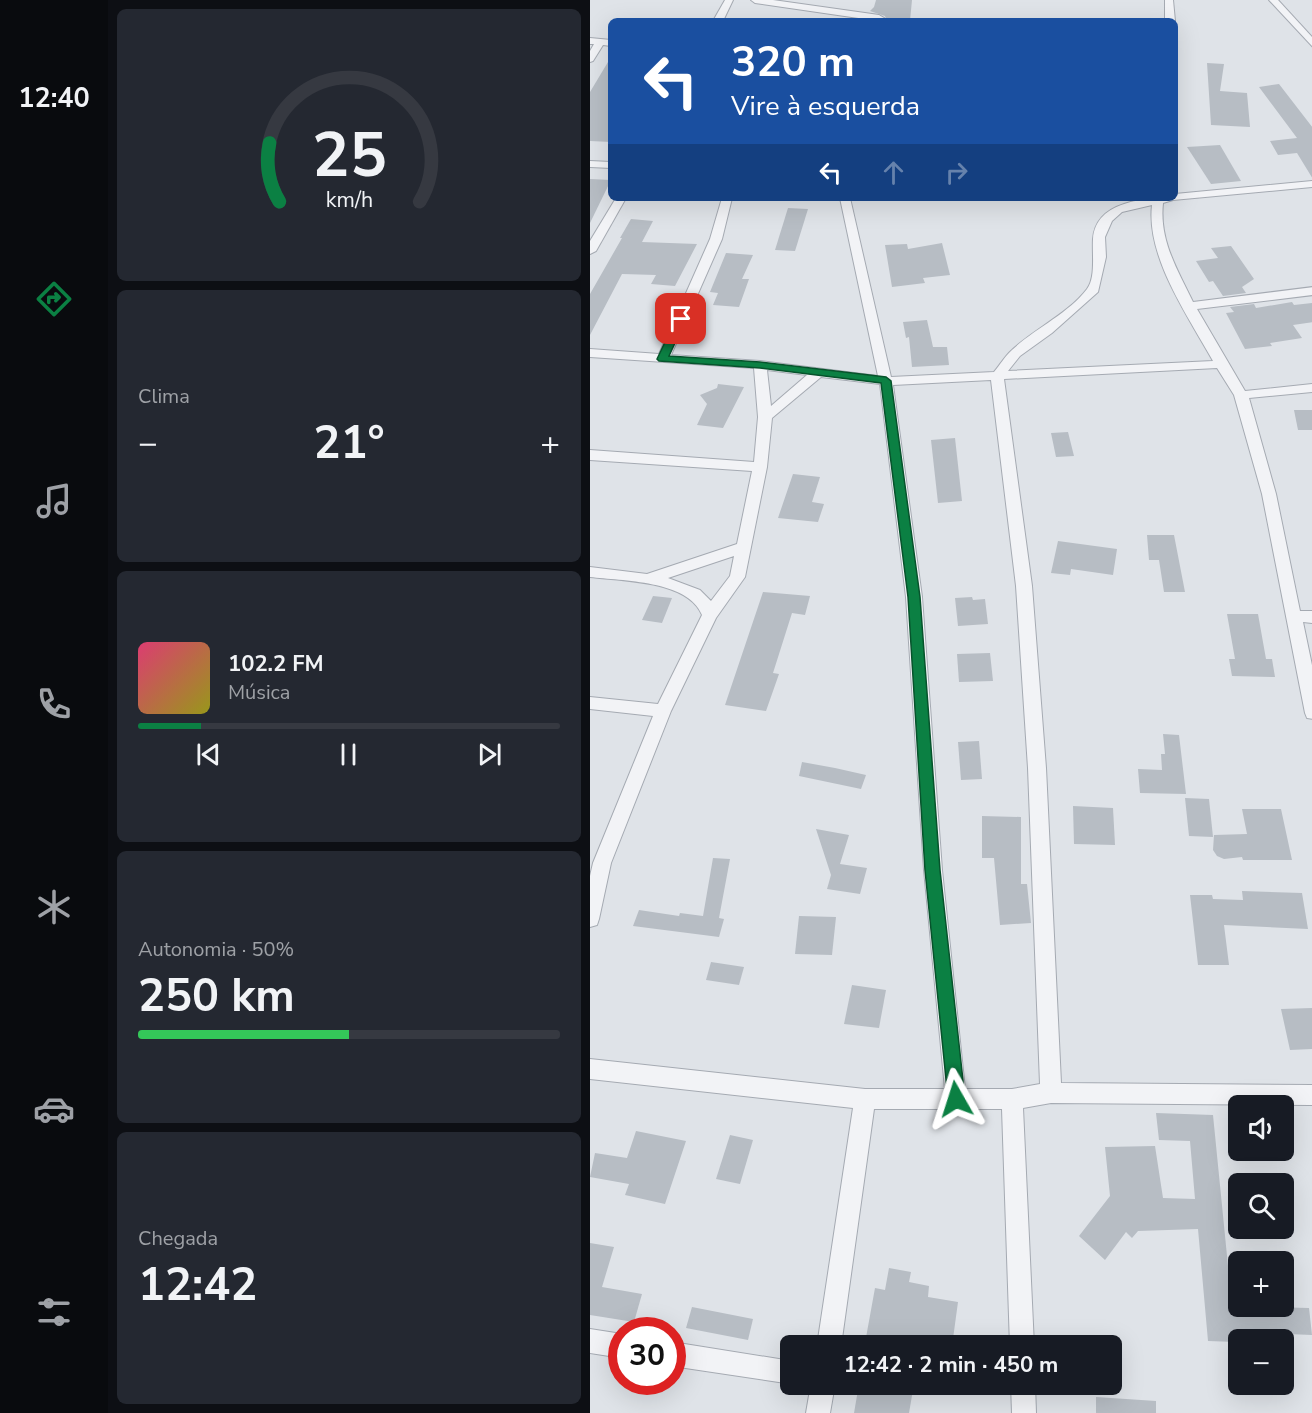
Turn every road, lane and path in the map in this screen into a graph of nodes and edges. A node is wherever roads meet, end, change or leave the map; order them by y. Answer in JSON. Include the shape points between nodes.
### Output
{"nodes":[{"id":1,"x":729,"y":0,"type":"edge"},
{"id":2,"x":755,"y":0,"type":"edge"},
{"id":3,"x":1169,"y":0,"type":"edge"},
{"id":4,"x":1273,"y":0,"type":"edge"},
{"id":5,"x":720,"y":18,"type":"edge"},
{"id":6,"x":879,"y":18,"type":"dead end"},
{"id":7,"x":1170,"y":18,"type":"edge"},
{"id":8,"x":1313,"y":27,"type":"edge"},
{"id":9,"x":1298,"y":28,"type":"junction"},
{"id":10,"x":600,"y":42,"type":"edge"},
{"id":11,"x":1313,"y":44,"type":"edge"},
{"id":12,"x":590,"y":59,"type":"edge"},
{"id":13,"x":590,"y":164,"type":"edge"},
{"id":14,"x":608,"y":165,"type":"edge"},
{"id":15,"x":1313,"y":184,"type":"edge"},
{"id":16,"x":1178,"y":197,"type":"edge"},
{"id":17,"x":619,"y":201,"type":"edge"},
{"id":18,"x":726,"y":201,"type":"edge"},
{"id":19,"x":846,"y":201,"type":"edge"},
{"id":20,"x":1150,"y":201,"type":"edge"},
{"id":21,"x":1161,"y":201,"type":"edge"},
{"id":22,"x":590,"y":251,"type":"edge"},
{"id":23,"x":1313,"y":291,"type":"edge"},
{"id":24,"x":1189,"y":306,"type":"junction"},
{"id":25,"x":590,"y":353,"type":"edge"},
{"id":26,"x":663,"y":359,"type":"junction"},
{"id":27,"x":1221,"y":364,"type":"junction"},
{"id":28,"x":760,"y":365,"type":"junction"},
{"id":29,"x":819,"y":372,"type":"junction"},
{"id":30,"x":997,"y":376,"type":"junction"},
{"id":31,"x":886,"y":381,"type":"junction"},
{"id":32,"x":1313,"y":388,"type":"edge"},
{"id":33,"x":1241,"y":394,"type":"junction"},
{"id":34,"x":764,"y":417,"type":"junction"},
{"id":35,"x":590,"y":455,"type":"edge"},
{"id":36,"x":760,"y":467,"type":"junction"},
{"id":37,"x":744,"y":547,"type":"junction"},
{"id":38,"x":590,"y":572,"type":"edge"},
{"id":39,"x":647,"y":580,"type":"junction"},
{"id":40,"x":710,"y":615,"type":"junction"},
{"id":41,"x":1295,"y":616,"type":"junction"},
{"id":42,"x":1313,"y":616,"type":"edge"},
{"id":43,"x":590,"y":703,"type":"edge"},
{"id":44,"x":663,"y":711,"type":"junction"},
{"id":45,"x":1313,"y":713,"type":"edge"},
{"id":46,"x":596,"y":862,"type":"edge"},
{"id":47,"x":590,"y":919,"type":"edge"},
{"id":48,"x":590,"y":1070,"type":"edge"},
{"id":49,"x":1051,"y":1093,"type":"junction"},
{"id":50,"x":1313,"y":1095,"type":"edge"},
{"id":51,"x":865,"y":1099,"type":"junction"},
{"id":52,"x":956,"y":1099,"type":"junction"},
{"id":53,"x":1012,"y":1099,"type":"junction"},
{"id":54,"x":831,"y":1335,"type":"edge"},
{"id":55,"x":1022,"y":1335,"type":"edge"},
{"id":56,"x":590,"y":1341,"type":"edge"},
{"id":57,"x":608,"y":1344,"type":"edge"},
{"id":58,"x":686,"y":1356,"type":"edge"},
{"id":59,"x":780,"y":1371,"type":"edge"},
{"id":60,"x":821,"y":1395,"type":"edge"},
{"id":61,"x":1023,"y":1395,"type":"edge"},
{"id":62,"x":818,"y":1413,"type":"edge"},
{"id":63,"x":1024,"y":1413,"type":"edge"}],
"edges":[{"from":1,"to":5,"type":"street"},
{"from":2,"to":6,"type":"street"},
{"from":3,"to":7,"type":"street"},
{"from":4,"to":9,"type":"street"},
{"from":8,"to":9,"type":"street"},
{"from":9,"to":11,"type":"street"},
{"from":10,"to":12,"type":"street"},
{"from":13,"to":14,"type":"street"},
{"from":15,"to":16,"type":"street"},
{"from":17,"to":22,"type":"street"},
{"from":18,"to":26,"type":"street","via":[[716,239]]},
{"from":19,"to":31,"type":"street"},
{"from":20,"to":30,"type":"street","via":[[1118,209],[1107,220],[1099,237],[1094,289],[1016,353]]},
{"from":21,"to":24,"type":"street","via":[[1156,218],[1161,249]]},
{"from":23,"to":24,"type":"street"},
{"from":24,"to":27,"type":"street"},
{"from":25,"to":26,"type":"street"},
{"from":26,"to":28,"type":"street"},
{"from":27,"to":30,"type":"street"},
{"from":27,"to":33,"type":"street"},
{"from":28,"to":29,"type":"street"},
{"from":28,"to":34,"type":"street"},
{"from":29,"to":31,"type":"street"},
{"from":29,"to":34,"type":"street"},
{"from":30,"to":31,"type":"street"},
{"from":30,"to":49,"type":"street","via":[[1024,586],[1037,768]]},
{"from":31,"to":52,"type":"street","via":[[914,597],[933,870]]},
{"from":32,"to":33,"type":"street"},
{"from":33,"to":41,"type":"street","via":[[1269,494]]},
{"from":34,"to":36,"type":"street"},
{"from":35,"to":36,"type":"street"},
{"from":36,"to":37,"type":"street"},
{"from":37,"to":39,"type":"street"},
{"from":37,"to":40,"type":"street","via":[[737,577]]},
{"from":38,"to":39,"type":"street"},
{"from":39,"to":40,"type":"street","via":[[694,593]]},
{"from":40,"to":44,"type":"street"},
{"from":41,"to":42,"type":"street"},
{"from":41,"to":45,"type":"street"},
{"from":43,"to":44,"type":"street"},
{"from":44,"to":46,"type":"street"},
{"from":46,"to":47,"type":"street"},
{"from":48,"to":51,"type":"street"},
{"from":49,"to":50,"type":"street"},
{"from":49,"to":53,"type":"street"},
{"from":51,"to":52,"type":"street"},
{"from":51,"to":54,"type":"street"},
{"from":52,"to":53,"type":"street"},
{"from":53,"to":55,"type":"street"},
{"from":56,"to":57,"type":"street"},
{"from":58,"to":59,"type":"street"},
{"from":60,"to":62,"type":"street"},
{"from":61,"to":63,"type":"street"}]}
